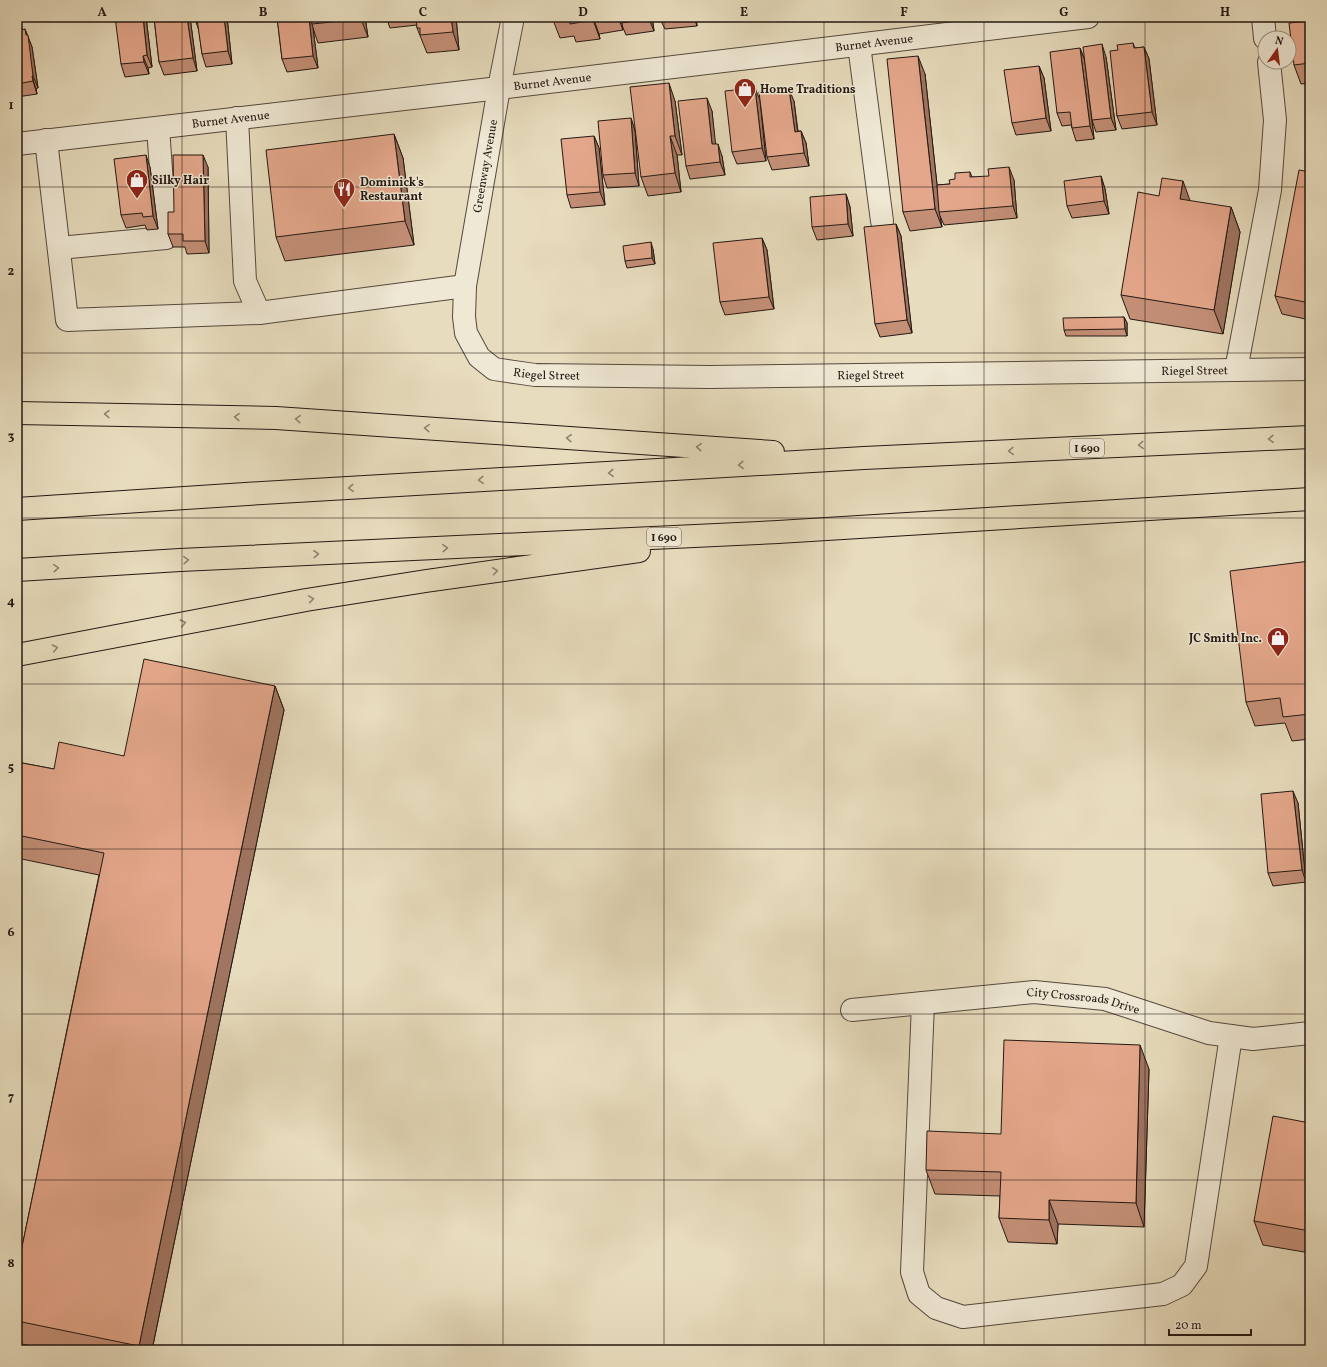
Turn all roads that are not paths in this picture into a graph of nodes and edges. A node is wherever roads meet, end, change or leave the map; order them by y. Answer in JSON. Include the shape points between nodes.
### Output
{"nodes":[{"id":1,"x":513,"y":17,"type":"edge"},
{"id":2,"x":1088,"y":17,"type":"edge"},
{"id":3,"x":1263,"y":17,"type":"edge"},
{"id":4,"x":1264,"y":30,"type":"edge"},
{"id":5,"x":859,"y":45,"type":"junction"},
{"id":6,"x":1270,"y":70,"type":"edge"},
{"id":7,"x":499,"y":88,"type":"junction"},
{"id":8,"x":237,"y":118,"type":"junction"},
{"id":9,"x":158,"y":128,"type":"junction"},
{"id":10,"x":46,"y":140,"type":"junction"},
{"id":11,"x":17,"y":144,"type":"edge"},
{"id":12,"x":882,"y":221,"type":"dead end"},
{"id":13,"x":59,"y":248,"type":"junction"},
{"id":14,"x":465,"y":286,"type":"junction"},
{"id":15,"x":258,"y":313,"type":"junction"},
{"id":16,"x":464,"y":316,"type":"joint"},
{"id":17,"x":1310,"y":369,"type":"edge"},
{"id":18,"x":1236,"y":370,"type":"junction"},
{"id":19,"x":17,"y":413,"type":"edge"},
{"id":20,"x":1310,"y":437,"type":"edge"},
{"id":21,"x":864,"y":458,"type":"junction"},
{"id":22,"x":1310,"y":499,"type":"edge"},
{"id":23,"x":17,"y":509,"type":"edge"},
{"id":24,"x":778,"y":532,"type":"junction"},
{"id":25,"x":17,"y":570,"type":"edge"},
{"id":26,"x":17,"y":655,"type":"edge"},
{"id":27,"x":923,"y":1003,"type":"junction"},
{"id":28,"x":852,"y":1010,"type":"dead end"},
{"id":29,"x":1310,"y":1033,"type":"edge"},
{"id":30,"x":1231,"y":1036,"type":"junction"}],
"edges":[{"from":1,"to":7,"type":"street","name":"Greenway Avenue"},
{"from":2,"to":5,"type":"street","name":"Burnet Avenue"},
{"from":3,"to":4,"type":"street"},
{"from":5,"to":7,"type":"street","name":"Burnet Avenue"},
{"from":5,"to":12,"type":"street"},
{"from":6,"to":18,"type":"street","via":[[1275,120],[1270,190]]},
{"from":7,"to":8,"type":"street","name":"Burnet Avenue"},
{"from":7,"to":14,"type":"street","name":"Greenway Avenue"},
{"from":8,"to":9,"type":"street","name":"Burnet Avenue"},
{"from":8,"to":15,"type":"street","via":[[245,281]]},
{"from":9,"to":10,"type":"street","name":"Burnet Avenue"},
{"from":9,"to":13,"type":"street","via":[[166,238]]},
{"from":10,"to":11,"type":"street","name":"Burnet Avenue"},
{"from":10,"to":13,"type":"street"},
{"from":13,"to":15,"type":"street","via":[[67,320]]},
{"from":14,"to":15,"type":"street"},
{"from":14,"to":16,"type":"street","name":"Greenway Avenue"},
{"from":16,"to":18,"type":"street","name":"Riegel Street","via":[[466,333],[479,357],[494,369],[535,375],[710,377]]},
{"from":17,"to":18,"type":"street","name":"Riegel Street"},
{"from":21,"to":19,"type":"highway","one_way":true,"via":[[276,418]]},
{"from":20,"to":21,"type":"highway","number":"I 690","one_way":true},
{"from":21,"to":23,"type":"highway","number":"I 690","one_way":true},
{"from":22,"to":24,"type":"highway","number":"I 690"},
{"from":25,"to":24,"type":"highway","number":"I 690","one_way":true},
{"from":26,"to":24,"type":"highway","one_way":true,"via":[[314,599]]},
{"from":27,"to":28,"type":"street","name":"City Crossroads Drive"},
{"from":27,"to":30,"type":"street","name":"City Crossroads Drive","via":[[1034,992],[1105,999],[1209,1033]]},
{"from":27,"to":30,"type":"street","via":[[912,1272],[919,1294],[936,1308],[963,1317],[1163,1294],[1182,1285],[1196,1266]]},
{"from":29,"to":30,"type":"street","name":"City Crossroads Drive","via":[[1253,1039]]}]}
